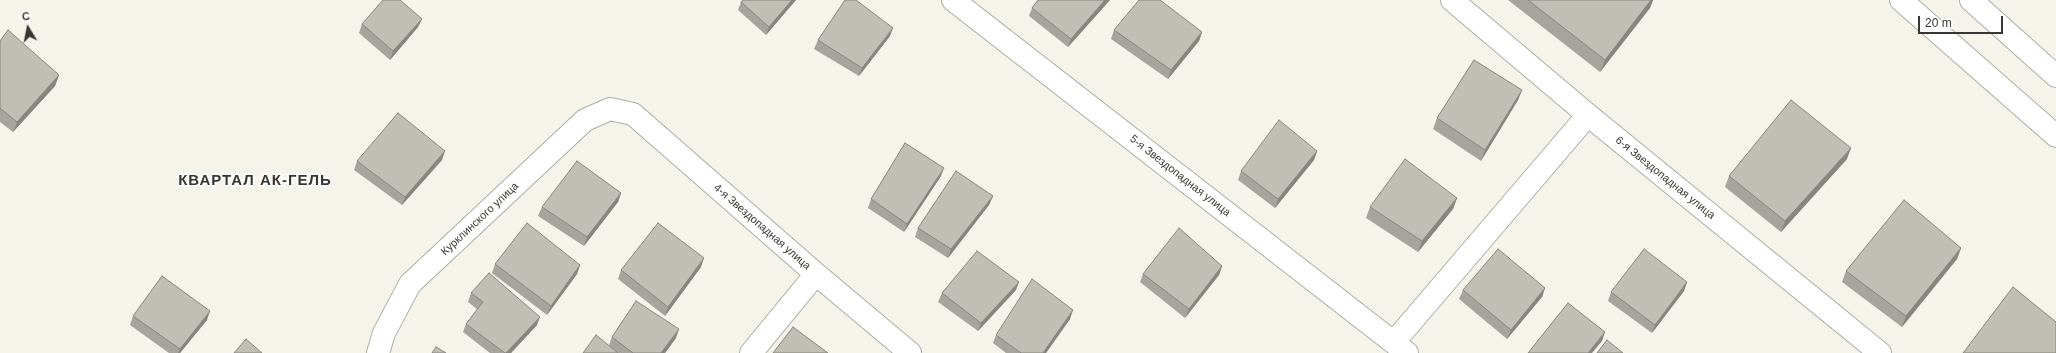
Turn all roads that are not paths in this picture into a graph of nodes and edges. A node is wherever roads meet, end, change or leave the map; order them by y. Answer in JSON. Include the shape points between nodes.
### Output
{"nodes":[{"id":1,"x":953,"y":0,"type":"edge"},
{"id":2,"x":1452,"y":0,"type":"edge"},
{"id":3,"x":1901,"y":0,"type":"edge"},
{"id":4,"x":1971,"y":0,"type":"edge"},
{"id":5,"x":2056,"y":76,"type":"edge"},
{"id":6,"x":610,"y":109,"type":"joint"},
{"id":7,"x":1588,"y":114,"type":"junction"},
{"id":8,"x":2056,"y":136,"type":"edge"},
{"id":9,"x":816,"y":274,"type":"junction"},
{"id":10,"x":1400,"y":348,"type":"edge"},
{"id":11,"x":378,"y":353,"type":"edge"},
{"id":12,"x":751,"y":353,"type":"edge"},
{"id":13,"x":910,"y":353,"type":"edge"},
{"id":14,"x":1880,"y":353,"type":"edge"}],
"edges":[{"from":1,"to":10,"type":"street","name":"5-я Звездопадная улица"},
{"from":2,"to":7,"type":"street","name":"6-я Звездопадная улица"},
{"from":3,"to":8,"type":"street"},
{"from":4,"to":5,"type":"street"},
{"from":6,"to":9,"type":"street","name":"4-я Звездопадная улица","via":[[633,114]]},
{"from":6,"to":11,"type":"street","name":"Курклинского улица","via":[[585,120],[410,284],[384,333]]},
{"from":7,"to":10,"type":"street"},
{"from":7,"to":14,"type":"street","name":"6-я Звездопадная улица"},
{"from":9,"to":12,"type":"street"},
{"from":9,"to":13,"type":"street","name":"4-я Звездопадная улица"}]}
